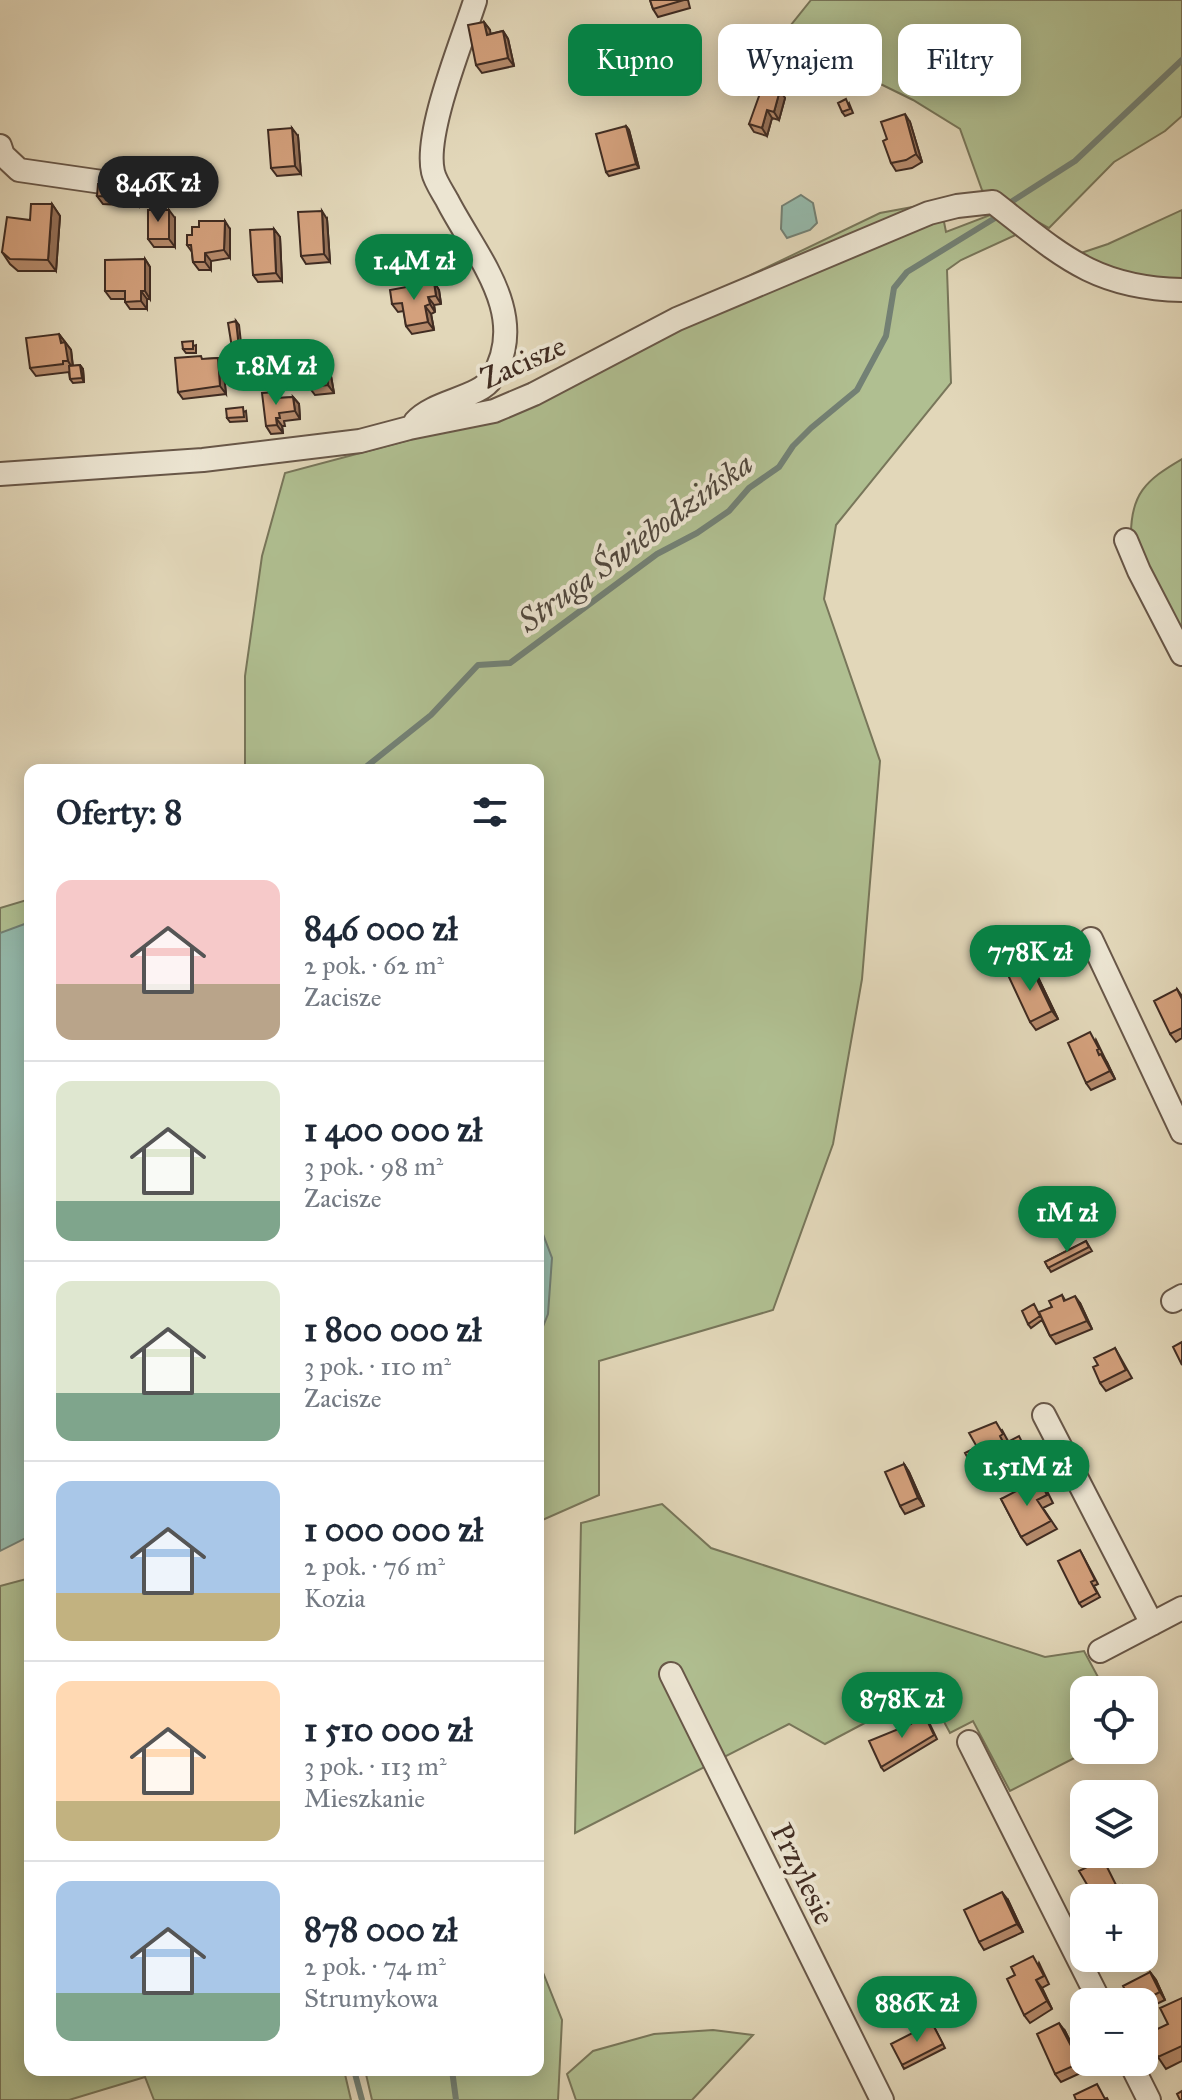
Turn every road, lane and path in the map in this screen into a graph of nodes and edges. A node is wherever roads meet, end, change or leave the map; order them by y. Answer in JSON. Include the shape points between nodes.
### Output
{"nodes":[{"id":1,"x":475,"y":1,"type":"edge"},
{"id":2,"x":0,"y":146,"type":"edge"},
{"id":3,"x":192,"y":195,"type":"dead end"},
{"id":4,"x":1182,"y":290,"type":"edge"},
{"id":5,"x":409,"y":428,"type":"junction"},
{"id":6,"x":0,"y":474,"type":"edge"},
{"id":7,"x":1126,"y":540,"type":"dead end"},
{"id":8,"x":1182,"y":654,"type":"edge"},
{"id":9,"x":1091,"y":939,"type":"dead end"},
{"id":10,"x":1182,"y":1132,"type":"edge"},
{"id":11,"x":1044,"y":1415,"type":"dead end"},
{"id":12,"x":1182,"y":1608,"type":"edge"},
{"id":13,"x":1152,"y":1624,"type":"junction"},
{"id":14,"x":1100,"y":1651,"type":"dead end"},
{"id":15,"x":671,"y":1674,"type":"dead end"},
{"id":16,"x":969,"y":1742,"type":"dead end"},
{"id":17,"x":1093,"y":1988,"type":"edge"},
{"id":18,"x":1137,"y":2076,"type":"edge"},
{"id":19,"x":882,"y":2100,"type":"edge"},
{"id":20,"x":1149,"y":2100,"type":"edge"}],
"edges":[{"from":1,"to":5,"type":"street","via":[[432,144],[433,173],[495,284],[505,313],[504,357],[490,382],[425,411]]},
{"from":2,"to":3,"type":"street","via":[[19,170]]},
{"from":4,"to":5,"type":"street","name":"Zacisze","via":[[1133,287],[1098,275],[1066,259],[993,202],[957,206],[691,313],[494,411]]},
{"from":5,"to":6,"type":"street","name":"Zacisze","via":[[360,441],[203,460]]},
{"from":7,"to":8,"type":"street"},
{"from":9,"to":10,"type":"street"},
{"from":11,"to":13,"type":"street"},
{"from":12,"to":13,"type":"street"},
{"from":13,"to":14,"type":"street"},
{"from":15,"to":19,"type":"street","name":"Przylesie"},
{"from":16,"to":17,"type":"street"},
{"from":18,"to":20,"type":"street"}]}
